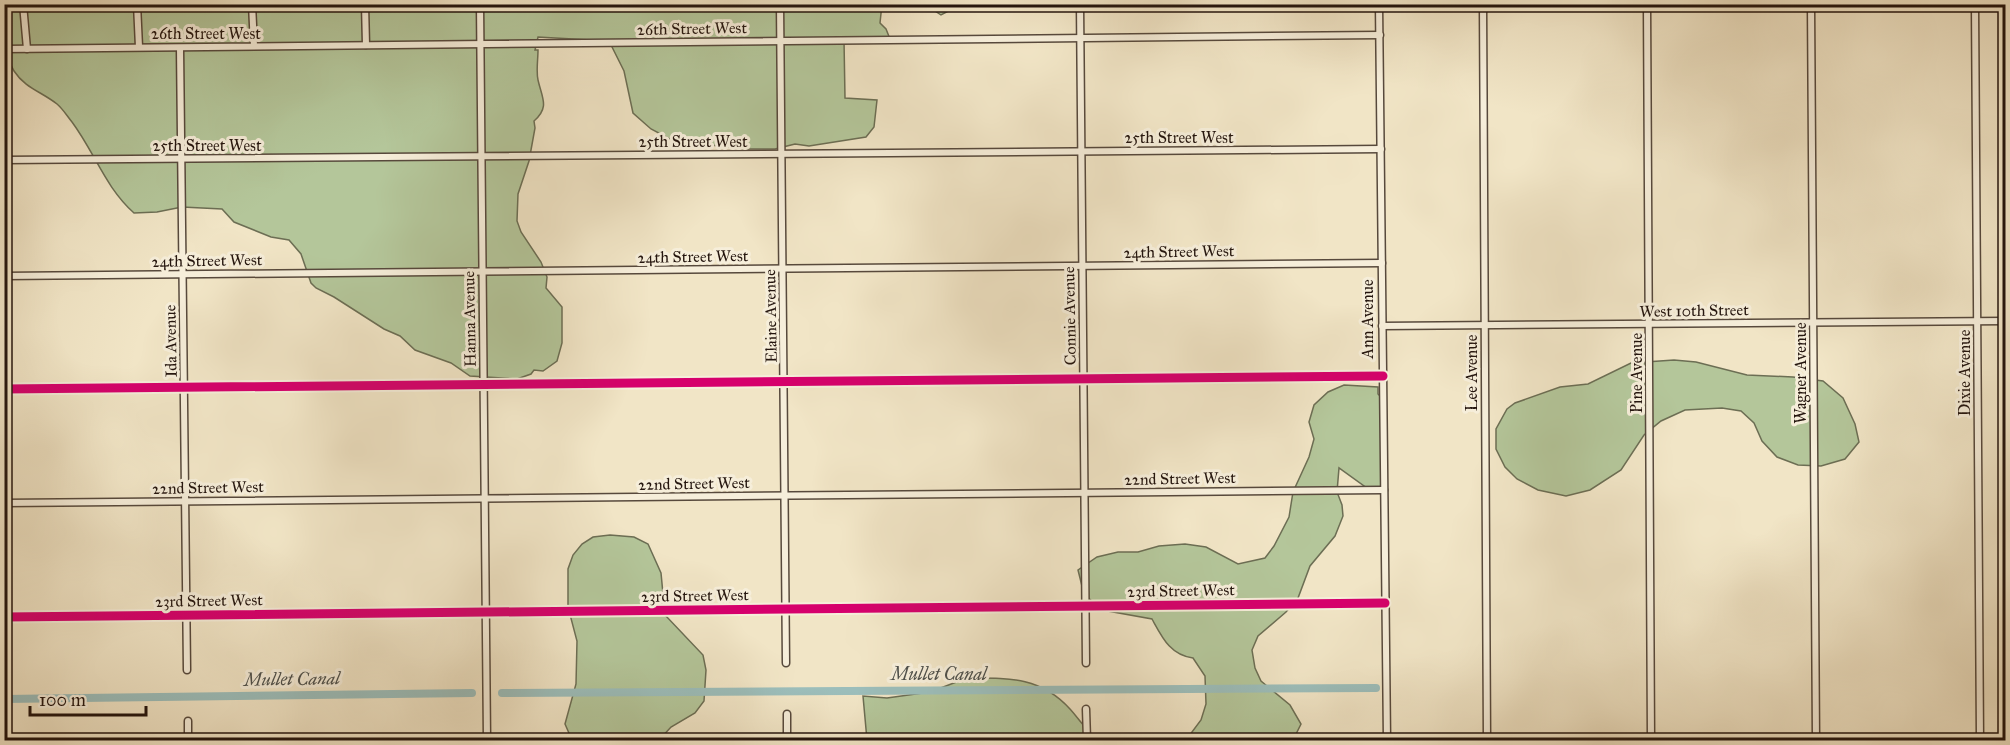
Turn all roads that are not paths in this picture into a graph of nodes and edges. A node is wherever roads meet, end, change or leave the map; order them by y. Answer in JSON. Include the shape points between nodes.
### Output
{"nodes":[{"id":1,"x":23,"y":4,"type":"edge"},
{"id":2,"x":137,"y":4,"type":"edge"},
{"id":3,"x":252,"y":4,"type":"edge"},
{"id":4,"x":365,"y":4,"type":"edge"},
{"id":5,"x":480,"y":4,"type":"edge"},
{"id":6,"x":780,"y":4,"type":"edge"},
{"id":7,"x":1080,"y":4,"type":"edge"},
{"id":8,"x":1379,"y":4,"type":"edge"},
{"id":9,"x":1483,"y":4,"type":"edge"},
{"id":10,"x":1647,"y":4,"type":"edge"},
{"id":11,"x":1811,"y":4,"type":"edge"},
{"id":12,"x":1975,"y":4,"type":"edge"},
{"id":13,"x":1380,"y":35,"type":"junction"},
{"id":14,"x":1080,"y":38,"type":"junction"},
{"id":15,"x":780,"y":41,"type":"junction"},
{"id":16,"x":480,"y":44,"type":"junction"},
{"id":17,"x":366,"y":45,"type":"junction"},
{"id":18,"x":254,"y":46,"type":"junction"},
{"id":19,"x":140,"y":47,"type":"junction"},
{"id":20,"x":180,"y":48,"type":"junction"},
{"id":21,"x":4,"y":49,"type":"edge"},
{"id":22,"x":27,"y":49,"type":"junction"},
{"id":23,"x":1381,"y":148,"type":"junction"},
{"id":24,"x":1081,"y":151,"type":"junction"},
{"id":25,"x":782,"y":153,"type":"junction"},
{"id":26,"x":481,"y":156,"type":"junction"},
{"id":27,"x":182,"y":158,"type":"junction"},
{"id":28,"x":4,"y":160,"type":"edge"},
{"id":29,"x":1382,"y":263,"type":"junction"},
{"id":30,"x":1082,"y":266,"type":"junction"},
{"id":31,"x":783,"y":268,"type":"junction"},
{"id":32,"x":483,"y":271,"type":"junction"},
{"id":33,"x":183,"y":274,"type":"junction"},
{"id":34,"x":4,"y":276,"type":"edge"},
{"id":35,"x":1977,"y":321,"type":"junction"},
{"id":36,"x":2006,"y":321,"type":"edge"},
{"id":37,"x":1813,"y":323,"type":"junction"},
{"id":38,"x":1650,"y":324,"type":"junction"},
{"id":39,"x":1382,"y":326,"type":"junction"},
{"id":40,"x":1485,"y":326,"type":"junction"},
{"id":41,"x":1383,"y":376,"type":"junction"},
{"id":42,"x":1083,"y":379,"type":"junction"},
{"id":43,"x":784,"y":382,"type":"junction"},
{"id":44,"x":484,"y":384,"type":"junction"},
{"id":45,"x":184,"y":387,"type":"junction"},
{"id":46,"x":4,"y":389,"type":"edge"},
{"id":47,"x":1384,"y":490,"type":"junction"},
{"id":48,"x":1084,"y":493,"type":"junction"},
{"id":49,"x":785,"y":495,"type":"junction"},
{"id":50,"x":485,"y":498,"type":"junction"},
{"id":51,"x":185,"y":501,"type":"junction"},
{"id":52,"x":4,"y":502,"type":"edge"},
{"id":53,"x":1385,"y":603,"type":"junction"},
{"id":54,"x":1085,"y":606,"type":"junction"},
{"id":55,"x":786,"y":609,"type":"junction"},
{"id":56,"x":486,"y":612,"type":"junction"},
{"id":57,"x":186,"y":615,"type":"junction"},
{"id":58,"x":4,"y":617,"type":"edge"},
{"id":59,"x":786,"y":663,"type":"dead end"},
{"id":60,"x":1086,"y":663,"type":"dead end"},
{"id":61,"x":187,"y":670,"type":"dead end"},
{"id":62,"x":1086,"y":709,"type":"dead end"},
{"id":63,"x":787,"y":714,"type":"dead end"},
{"id":64,"x":188,"y":721,"type":"dead end"},
{"id":65,"x":188,"y":741,"type":"edge"},
{"id":66,"x":487,"y":741,"type":"edge"},
{"id":67,"x":787,"y":741,"type":"edge"},
{"id":68,"x":1087,"y":741,"type":"edge"},
{"id":69,"x":1387,"y":741,"type":"edge"},
{"id":70,"x":1486,"y":741,"type":"edge"},
{"id":71,"x":1651,"y":741,"type":"edge"},
{"id":72,"x":1816,"y":741,"type":"edge"},
{"id":73,"x":1980,"y":741,"type":"edge"}],
"edges":[{"from":1,"to":22,"type":"street"},
{"from":2,"to":19,"type":"street"},
{"from":3,"to":18,"type":"street"},
{"from":4,"to":17,"type":"street"},
{"from":5,"to":16,"type":"street","name":"Hanna Avenue"},
{"from":6,"to":15,"type":"street","name":"Elaine Avenue"},
{"from":7,"to":14,"type":"street","name":"Connie Avenue"},
{"from":8,"to":13,"type":"street","name":"Ann Avenue"},
{"from":9,"to":40,"type":"street","name":"Lee Avenue"},
{"from":10,"to":38,"type":"street","name":"Pine Avenue"},
{"from":11,"to":37,"type":"street","name":"Wagner Avenue"},
{"from":12,"to":35,"type":"street","name":"Dixie Avenue"},
{"from":13,"to":14,"type":"street","name":"26th Street West"},
{"from":13,"to":23,"type":"street","name":"Ann Avenue"},
{"from":14,"to":15,"type":"street","name":"26th Street West"},
{"from":14,"to":24,"type":"street","name":"Connie Avenue"},
{"from":15,"to":16,"type":"street","name":"26th Street West"},
{"from":15,"to":25,"type":"street","name":"Elaine Avenue"},
{"from":16,"to":17,"type":"street","name":"26th Street West"},
{"from":16,"to":26,"type":"street","name":"Hanna Avenue"},
{"from":17,"to":18,"type":"street","name":"26th Street West"},
{"from":18,"to":20,"type":"street","name":"26th Street West"},
{"from":19,"to":20,"type":"street","name":"26th Street West"},
{"from":19,"to":22,"type":"street","name":"26th Street West"},
{"from":20,"to":27,"type":"street","name":"Ida Avenue"},
{"from":21,"to":22,"type":"street","name":"26th Street West"},
{"from":23,"to":24,"type":"street","name":"25th Street West"},
{"from":23,"to":29,"type":"street","name":"Ann Avenue"},
{"from":24,"to":25,"type":"street","name":"25th Street West"},
{"from":24,"to":30,"type":"street","name":"Connie Avenue"},
{"from":25,"to":26,"type":"street","name":"25th Street West"},
{"from":25,"to":31,"type":"street","name":"Elaine Avenue"},
{"from":26,"to":27,"type":"street","name":"25th Street West"},
{"from":26,"to":32,"type":"street","name":"Hanna Avenue"},
{"from":27,"to":28,"type":"street","name":"25th Street West"},
{"from":27,"to":33,"type":"street","name":"Ida Avenue"},
{"from":29,"to":30,"type":"street","name":"24th Street West"},
{"from":29,"to":39,"type":"street","name":"Ann Avenue"},
{"from":30,"to":31,"type":"street","name":"24th Street West"},
{"from":30,"to":42,"type":"street","name":"Connie Avenue"},
{"from":31,"to":32,"type":"street","name":"24th Street West"},
{"from":31,"to":43,"type":"street","name":"Elaine Avenue"},
{"from":32,"to":33,"type":"street","name":"24th Street West"},
{"from":32,"to":44,"type":"street","name":"Hanna Avenue"},
{"from":33,"to":34,"type":"street","name":"24th Street West"},
{"from":33,"to":45,"type":"street","name":"Ida Avenue"},
{"from":35,"to":36,"type":"street","name":"West 10th Street"},
{"from":35,"to":37,"type":"street","name":"West 10th Street"},
{"from":35,"to":73,"type":"street","name":"Dixie Avenue"},
{"from":37,"to":38,"type":"street","name":"West 10th Street"},
{"from":37,"to":72,"type":"street","name":"Wagner Avenue"},
{"from":38,"to":40,"type":"street","name":"West 10th Street"},
{"from":38,"to":71,"type":"street","name":"Pine Avenue"},
{"from":39,"to":40,"type":"street","name":"West 10th Street"},
{"from":39,"to":41,"type":"street","name":"Ann Avenue"},
{"from":40,"to":70,"type":"street","name":"Lee Avenue"},
{"from":41,"to":42,"type":"street"},
{"from":41,"to":47,"type":"street","name":"Ann Avenue"},
{"from":42,"to":43,"type":"street"},
{"from":42,"to":48,"type":"street","name":"Connie Avenue"},
{"from":43,"to":44,"type":"street"},
{"from":43,"to":49,"type":"street","name":"Elaine Avenue"},
{"from":44,"to":45,"type":"street"},
{"from":44,"to":50,"type":"street","name":"Hanna Avenue"},
{"from":45,"to":46,"type":"street"},
{"from":45,"to":51,"type":"street","name":"Ida Avenue"},
{"from":47,"to":48,"type":"street","name":"22nd Street West"},
{"from":47,"to":53,"type":"street","name":"Ann Avenue"},
{"from":48,"to":49,"type":"street","name":"22nd Street West"},
{"from":48,"to":54,"type":"street","name":"Connie Avenue"},
{"from":49,"to":50,"type":"street","name":"22nd Street West"},
{"from":49,"to":55,"type":"street","name":"Elaine Avenue"},
{"from":50,"to":51,"type":"street","name":"22nd Street West"},
{"from":50,"to":56,"type":"street","name":"Hanna Avenue"},
{"from":51,"to":52,"type":"street","name":"22nd Street West"},
{"from":51,"to":57,"type":"street","name":"Ida Avenue"},
{"from":53,"to":54,"type":"street","name":"23rd Street West"},
{"from":53,"to":69,"type":"street","name":"Ann Avenue"},
{"from":54,"to":55,"type":"street","name":"23rd Street West"},
{"from":54,"to":60,"type":"street","name":"Connie Avenue"},
{"from":55,"to":56,"type":"street","name":"23rd Street West"},
{"from":55,"to":59,"type":"street","name":"Elaine Avenue"},
{"from":56,"to":57,"type":"street","name":"23rd Street West"},
{"from":56,"to":66,"type":"street","name":"Hanna Avenue"},
{"from":57,"to":58,"type":"street","name":"23rd Street West"},
{"from":57,"to":61,"type":"street","name":"Ida Avenue"},
{"from":62,"to":68,"type":"street"},
{"from":63,"to":67,"type":"street"},
{"from":64,"to":65,"type":"street"}]}
